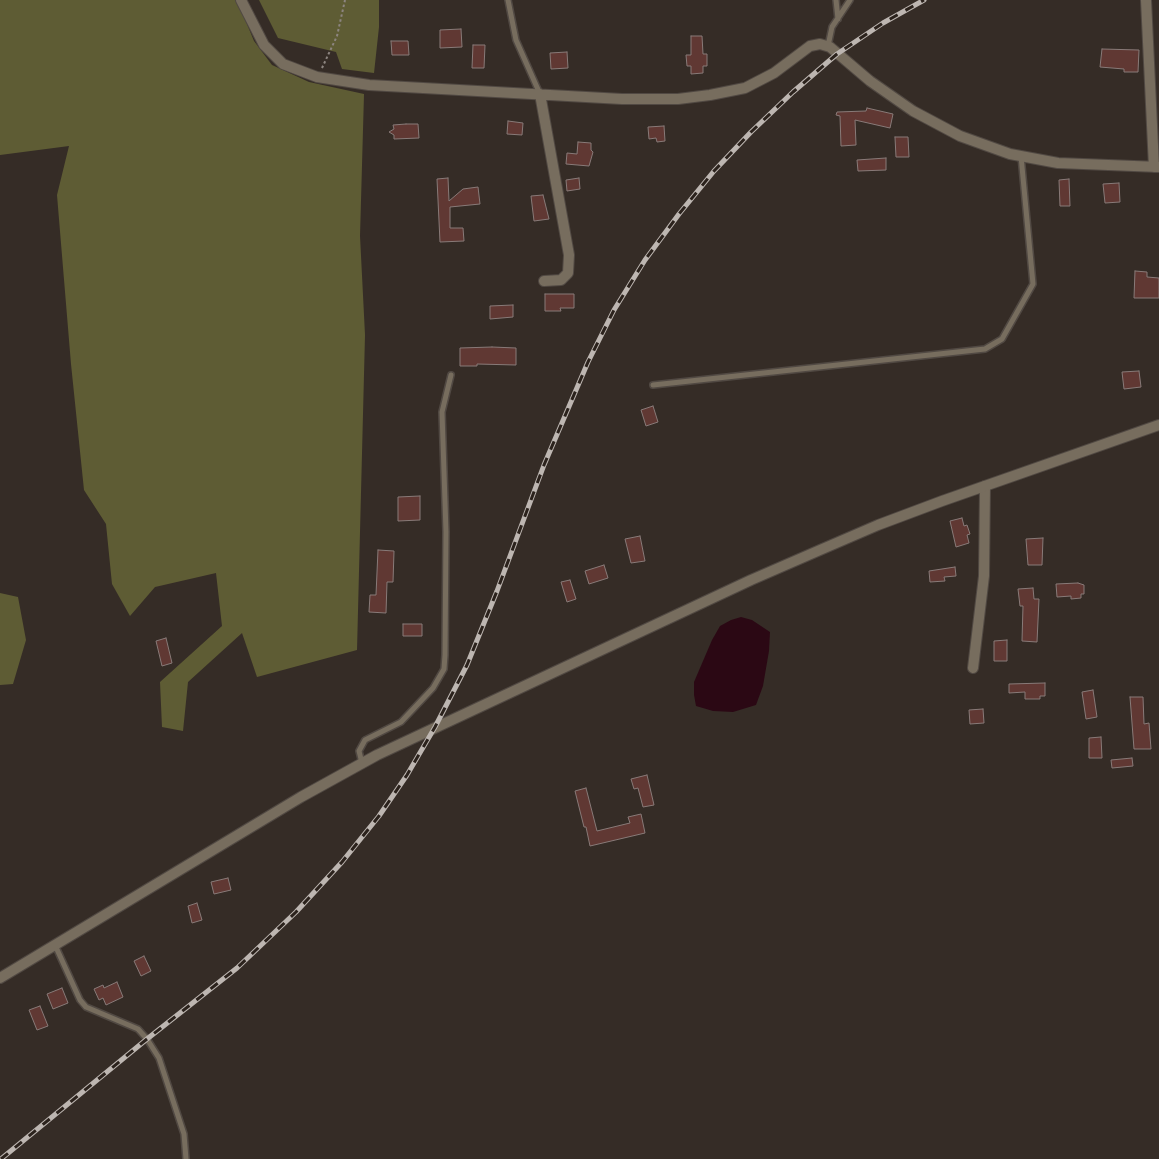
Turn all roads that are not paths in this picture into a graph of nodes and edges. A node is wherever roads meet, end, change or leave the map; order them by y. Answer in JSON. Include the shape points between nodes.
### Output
{"nodes":[{"id":1,"x":241,"y":0,"type":"edge"},
{"id":2,"x":508,"y":0,"type":"edge"},
{"id":3,"x":836,"y":0,"type":"edge"},
{"id":4,"x":850,"y":0,"type":"edge"},
{"id":5,"x":1146,"y":0,"type":"edge"},
{"id":6,"x":838,"y":19,"type":"junction"},
{"id":7,"x":828,"y":46,"type":"junction"},
{"id":8,"x":540,"y":94,"type":"junction"},
{"id":9,"x":1154,"y":113,"type":"edge"},
{"id":10,"x":1021,"y":156,"type":"junction"},
{"id":11,"x":1156,"y":167,"type":"edge"},
{"id":12,"x":544,"y":281,"type":"dead end"},
{"id":13,"x":451,"y":375,"type":"dead end"},
{"id":14,"x":653,"y":385,"type":"dead end"},
{"id":15,"x":1159,"y":425,"type":"edge"},
{"id":16,"x":985,"y":486,"type":"junction"},
{"id":17,"x":974,"y":668,"type":"dead end"},
{"id":18,"x":362,"y":763,"type":"junction"},
{"id":19,"x":55,"y":945,"type":"junction"},
{"id":20,"x":0,"y":978,"type":"edge"},
{"id":21,"x":186,"y":1159,"type":"edge"}],
"edges":[{"from":1,"to":8,"type":"street","via":[[264,45],[284,64],[317,78],[369,85]]},
{"from":2,"to":8,"type":"lane","via":[[516,40]]},
{"from":3,"to":6,"type":"lane"},
{"from":4,"to":6,"type":"lane"},
{"from":5,"to":9,"type":"street"},
{"from":6,"to":7,"type":"lane","via":[[832,27]]},
{"from":7,"to":8,"type":"street","via":[[810,46],[774,73],[746,88],[710,95],[678,99],[622,99]]},
{"from":7,"to":10,"type":"street","via":[[913,111],[960,136]]},
{"from":8,"to":12,"type":"street","via":[[569,255],[568,273],[561,280]]},
{"from":9,"to":11,"type":"street"},
{"from":10,"to":11,"type":"street","via":[[1058,163]]},
{"from":10,"to":14,"type":"lane","via":[[1033,284],[1002,338],[985,349]]},
{"from":13,"to":18,"type":"lane","via":[[442,412],[446,532],[444,669],[433,688],[401,722],[365,740],[359,751]]},
{"from":15,"to":16,"type":"street"},
{"from":16,"to":17,"type":"street","via":[[984,576]]},
{"from":16,"to":18,"type":"street","via":[[878,525],[760,576]]},
{"from":18,"to":19,"type":"street"},
{"from":19,"to":20,"type":"street"},
{"from":19,"to":21,"type":"lane","via":[[86,1007],[138,1029],[159,1058],[184,1134]]}]}
